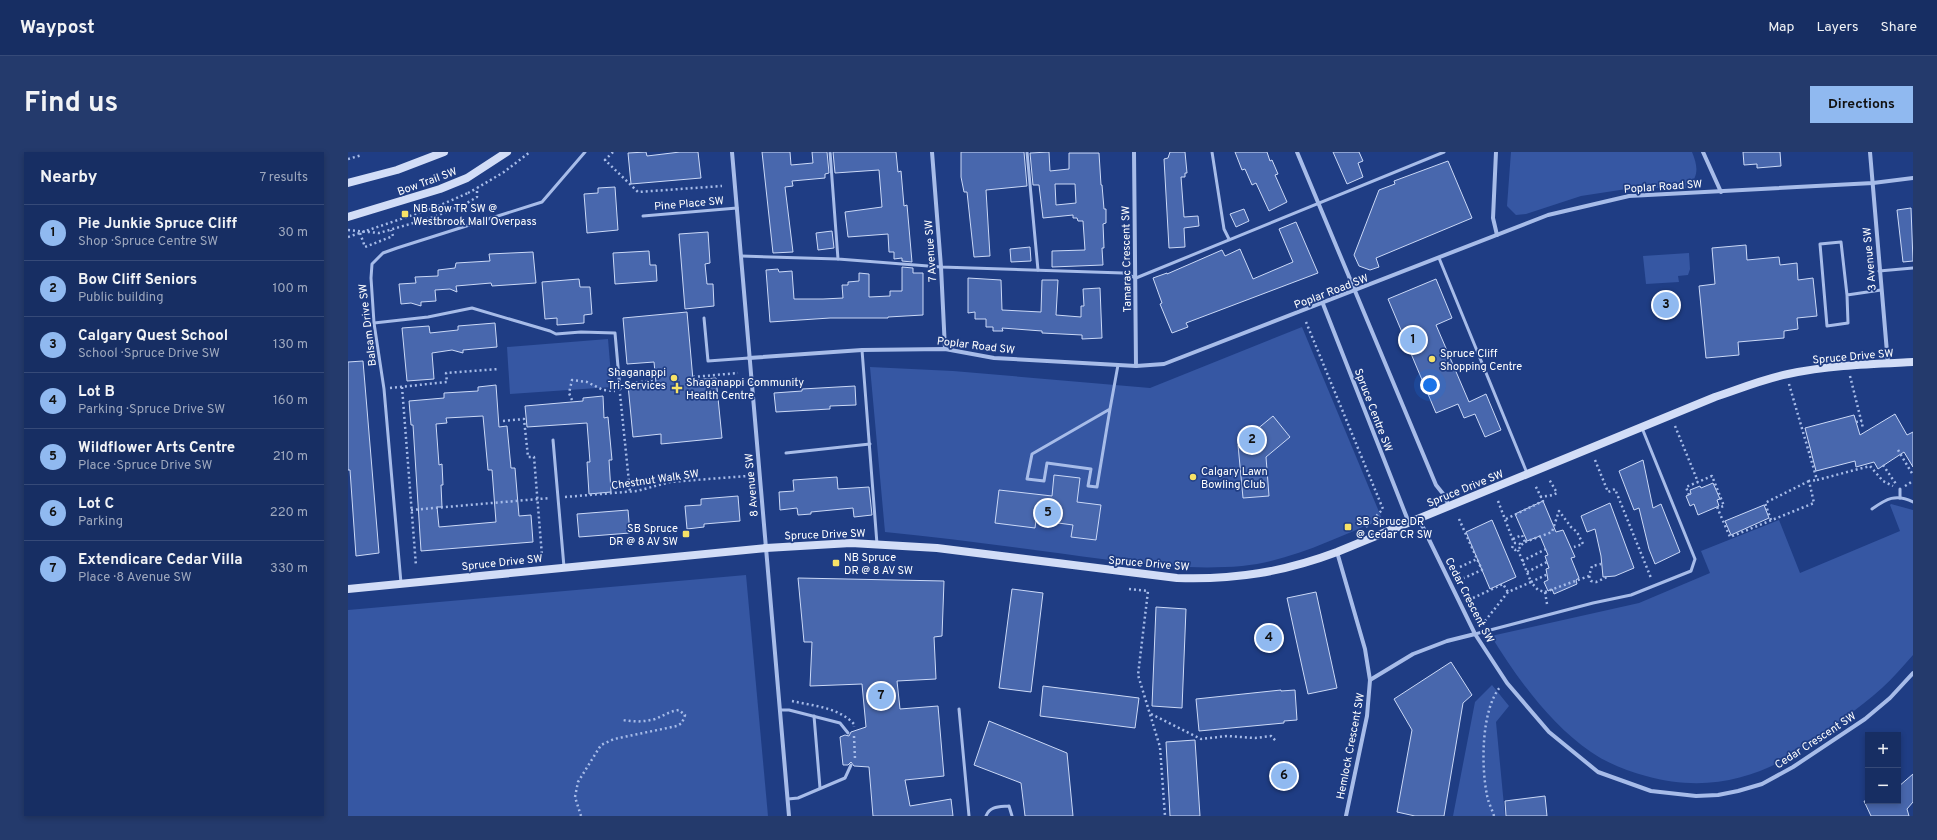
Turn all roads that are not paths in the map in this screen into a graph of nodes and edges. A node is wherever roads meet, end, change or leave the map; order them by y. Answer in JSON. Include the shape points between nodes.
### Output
{"nodes":[{"id":1,"x":444,"y":152,"type":"edge"},
{"id":2,"x":507,"y":152,"type":"edge"},
{"id":3,"x":585,"y":152,"type":"edge"},
{"id":4,"x":732,"y":152,"type":"edge"},
{"id":5,"x":830,"y":152,"type":"edge"},
{"id":6,"x":932,"y":152,"type":"edge"},
{"id":7,"x":1027,"y":152,"type":"edge"},
{"id":8,"x":1134,"y":152,"type":"edge"},
{"id":9,"x":1212,"y":152,"type":"edge"},
{"id":10,"x":1297,"y":152,"type":"edge"},
{"id":11,"x":1444,"y":152,"type":"edge"},
{"id":12,"x":1496,"y":152,"type":"edge"},
{"id":13,"x":1703,"y":152,"type":"edge"},
{"id":14,"x":1870,"y":152,"type":"edge"},
{"id":15,"x":1913,"y":178,"type":"edge"},
{"id":16,"x":348,"y":183,"type":"edge"},
{"id":17,"x":1873,"y":183,"type":"junction"},
{"id":18,"x":1721,"y":192,"type":"junction"},
{"id":19,"x":1319,"y":202,"type":"junction"},
{"id":20,"x":737,"y":208,"type":"junction"},
{"id":21,"x":643,"y":216,"type":"dead end"},
{"id":22,"x":348,"y":217,"type":"edge"},
{"id":23,"x":1497,"y":235,"type":"junction"},
{"id":24,"x":1229,"y":239,"type":"junction"},
{"id":25,"x":740,"y":256,"type":"junction"},
{"id":26,"x":1440,"y":258,"type":"junction"},
{"id":27,"x":838,"y":259,"type":"junction"},
{"id":28,"x":941,"y":267,"type":"junction"},
{"id":29,"x":1913,"y":268,"type":"edge"},
{"id":30,"x":1038,"y":270,"type":"junction"},
{"id":31,"x":1879,"y":271,"type":"junction"},
{"id":32,"x":1136,"y":278,"type":"junction"},
{"id":33,"x":1881,"y":290,"type":"junction"},
{"id":34,"x":1355,"y":291,"type":"junction"},
{"id":35,"x":1847,"y":294,"type":"junction"},
{"id":36,"x":1323,"y":304,"type":"junction"},
{"id":37,"x":704,"y":318,"type":"dead end"},
{"id":38,"x":374,"y":323,"type":"junction"},
{"id":39,"x":945,"y":349,"type":"junction"},
{"id":40,"x":862,"y":350,"type":"junction"},
{"id":41,"x":749,"y":358,"type":"junction"},
{"id":42,"x":1913,"y":362,"type":"edge"},
{"id":43,"x":1888,"y":364,"type":"junction"},
{"id":44,"x":1118,"y":365,"type":"junction"},
{"id":45,"x":1136,"y":366,"type":"junction"},
{"id":46,"x":620,"y":389,"type":"road end"},
{"id":47,"x":1110,"y":409,"type":"junction"},
{"id":48,"x":1642,"y":428,"type":"junction"},
{"id":49,"x":553,"y":440,"type":"dead end"},
{"id":50,"x":870,"y":444,"type":"junction"},
{"id":51,"x":786,"y":453,"type":"dead end"},
{"id":52,"x":1527,"y":474,"type":"junction"},
{"id":53,"x":1900,"y":489,"type":"road end"},
{"id":54,"x":1900,"y":498,"type":"junction"},
{"id":55,"x":1913,"y":502,"type":"edge"},
{"id":56,"x":1449,"y":506,"type":"junction"},
{"id":57,"x":1872,"y":509,"type":"dead end"},
{"id":58,"x":1419,"y":519,"type":"junction"},
{"id":59,"x":1409,"y":523,"type":"junction"},
{"id":60,"x":877,"y":544,"type":"junction"},
{"id":61,"x":766,"y":548,"type":"junction"},
{"id":62,"x":1337,"y":552,"type":"junction"},
{"id":63,"x":564,"y":567,"type":"junction"},
{"id":64,"x":401,"y":583,"type":"junction"},
{"id":65,"x":348,"y":589,"type":"edge"},
{"id":66,"x":1475,"y":634,"type":"junction"},
{"id":67,"x":1913,"y":673,"type":"edge"},
{"id":68,"x":1370,"y":680,"type":"junction"},
{"id":69,"x":959,"y":709,"type":"dead end"},
{"id":70,"x":780,"y":710,"type":"junction"},
{"id":71,"x":814,"y":716,"type":"junction"},
{"id":72,"x":848,"y":733,"type":"dead end"},
{"id":73,"x":851,"y":765,"type":"dead end"},
{"id":74,"x":820,"y":788,"type":"junction"},
{"id":75,"x":788,"y":799,"type":"junction"},
{"id":76,"x":789,"y":816,"type":"edge"},
{"id":77,"x":969,"y":816,"type":"edge"},
{"id":78,"x":986,"y":816,"type":"edge"},
{"id":79,"x":1012,"y":816,"type":"edge"},
{"id":80,"x":1346,"y":816,"type":"edge"}],
"edges":[{"from":1,"to":16,"type":"street","name":"Bow Trail SW","via":[[397,170]]},
{"from":2,"to":22,"type":"street","name":"Bow Trail SW","via":[[467,178],[447,187]]},
{"from":3,"to":38,"type":"lane","name":"Balsam Drive SW","via":[[542,202],[382,254],[372,264],[370,278]]},
{"from":4,"to":20,"type":"street","name":"8 Avenue SW"},
{"from":5,"to":27,"type":"lane"},
{"from":6,"to":28,"type":"street","name":"7 Avenue SW"},
{"from":7,"to":30,"type":"lane"},
{"from":8,"to":32,"type":"street","name":"Tamarac Crescent SW"},
{"from":9,"to":24,"type":"lane","via":[[1224,229]]},
{"from":10,"to":19,"type":"street"},
{"from":11,"to":19,"type":"lane"},
{"from":12,"to":23,"type":"street","via":[[1493,218]]},
{"from":13,"to":18,"type":"street"},
{"from":14,"to":17,"type":"street","name":"3 Avenue SW"},
{"from":15,"to":17,"type":"street","name":"Poplar Road SW"},
{"from":17,"to":18,"type":"street","name":"Poplar Road SW"},
{"from":17,"to":31,"type":"street","name":"3 Avenue SW"},
{"from":18,"to":23,"type":"street","name":"Poplar Road SW","via":[[1629,196],[1548,215]]},
{"from":19,"to":24,"type":"lane"},
{"from":19,"to":34,"type":"street"},
{"from":20,"to":21,"type":"lane","name":"Pine Place SW"},
{"from":20,"to":25,"type":"street","name":"8 Avenue SW"},
{"from":23,"to":26,"type":"street","name":"Poplar Road SW"},
{"from":24,"to":32,"type":"lane"},
{"from":25,"to":27,"type":"lane"},
{"from":25,"to":41,"type":"street","name":"8 Avenue SW"},
{"from":26,"to":34,"type":"street","name":"Poplar Road SW"},
{"from":26,"to":52,"type":"lane"},
{"from":27,"to":28,"type":"lane"},
{"from":28,"to":30,"type":"lane"},
{"from":28,"to":39,"type":"street","name":"7 Avenue SW"},
{"from":29,"to":31,"type":"lane"},
{"from":30,"to":32,"type":"lane","via":[[1123,272]]},
{"from":31,"to":33,"type":"street","name":"3 Avenue SW"},
{"from":32,"to":45,"type":"street","name":"Tamarac Crescent SW"},
{"from":33,"to":35,"type":"lane"},
{"from":33,"to":43,"type":"street","name":"3 Avenue SW"},
{"from":34,"to":36,"type":"street","name":"Poplar Road SW"},
{"from":34,"to":56,"type":"street","via":[[1436,485]]},
{"from":35,"to":35,"type":"lane","via":[[1841,242],[1820,244],[1828,326],[1848,323]]},
{"from":36,"to":45,"type":"street","name":"Poplar Road SW","via":[[1164,364]]},
{"from":36,"to":59,"type":"street","name":"Spruce Centre SW"},
{"from":37,"to":41,"type":"lane","via":[[708,362]]},
{"from":38,"to":46,"type":"lane","via":[[428,317],[472,308],[556,334],[615,333]]},
{"from":38,"to":64,"type":"lane","name":"Balsam Drive SW","via":[[384,389]]},
{"from":39,"to":40,"type":"street","name":"Poplar Road SW"},
{"from":39,"to":44,"type":"street","name":"Poplar Road SW","via":[[994,358]]},
{"from":40,"to":41,"type":"street","name":"Poplar Road SW"},
{"from":40,"to":50,"type":"lane"},
{"from":41,"to":61,"type":"street","name":"8 Avenue SW"},
{"from":42,"to":43,"type":"street","name":"Spruce Drive SW"},
{"from":43,"to":48,"type":"street","name":"Spruce Drive SW","via":[[1838,366],[1787,374],[1715,398]]},
{"from":44,"to":45,"type":"street","name":"Poplar Road SW"},
{"from":44,"to":47,"type":"lane"},
{"from":47,"to":47,"type":"lane","via":[[1032,454],[1027,479],[1044,481],[1047,463],[1091,469],[1088,486],[1097,487]]},
{"from":48,"to":52,"type":"street","name":"Spruce Drive SW"},
{"from":48,"to":66,"type":"lane","via":[[1695,559],[1691,571],[1631,595]]},
{"from":49,"to":63,"type":"lane"},
{"from":50,"to":51,"type":"lane"},
{"from":50,"to":60,"type":"lane"},
{"from":52,"to":56,"type":"street","name":"Spruce Drive SW"},
{"from":53,"to":54,"type":"lane"},
{"from":54,"to":55,"type":"lane"},
{"from":54,"to":57,"type":"lane","via":[[1887,498]]},
{"from":56,"to":58,"type":"street","name":"Spruce Drive SW"},
{"from":58,"to":59,"type":"street","name":"Spruce Drive SW"},
{"from":58,"to":66,"type":"street","name":"Cedar Crescent SW"},
{"from":59,"to":62,"type":"street","name":"Spruce Drive SW"},
{"from":60,"to":61,"type":"street","name":"Spruce Drive SW"},
{"from":60,"to":62,"type":"street","name":"Spruce Drive SW","via":[[937,548],[1131,574],[1212,579],[1257,574]]},
{"from":61,"to":63,"type":"street","name":"Spruce Drive SW"},
{"from":61,"to":70,"type":"street","name":"8 Avenue SW"},
{"from":62,"to":68,"type":"street","name":"Hemlock Crescent SW","via":[[1365,649]]},
{"from":63,"to":64,"type":"street","name":"Spruce Drive SW"},
{"from":64,"to":65,"type":"street","name":"Spruce Drive SW"},
{"from":66,"to":67,"type":"street","name":"Cedar Crescent SW","via":[[1507,683],[1549,732],[1598,772],[1651,791],[1696,796],[1738,791],[1762,784],[1793,768],[1865,719],[1890,698]]},
{"from":66,"to":68,"type":"street","name":"Hemlock Crescent SW","via":[[1413,654]]},
{"from":68,"to":80,"type":"street","name":"Hemlock Crescent SW","via":[[1367,716]]},
{"from":69,"to":77,"type":"lane"},
{"from":70,"to":71,"type":"lane"},
{"from":70,"to":75,"type":"street","name":"8 Avenue SW"},
{"from":71,"to":72,"type":"lane","via":[[840,723]]},
{"from":71,"to":74,"type":"lane"},
{"from":73,"to":74,"type":"lane","via":[[845,778]]},
{"from":74,"to":75,"type":"lane","via":[[798,798]]},
{"from":75,"to":76,"type":"street","name":"8 Avenue SW"},
{"from":78,"to":79,"type":"lane","via":[[988,811],[995,807],[1009,806]]}]}
